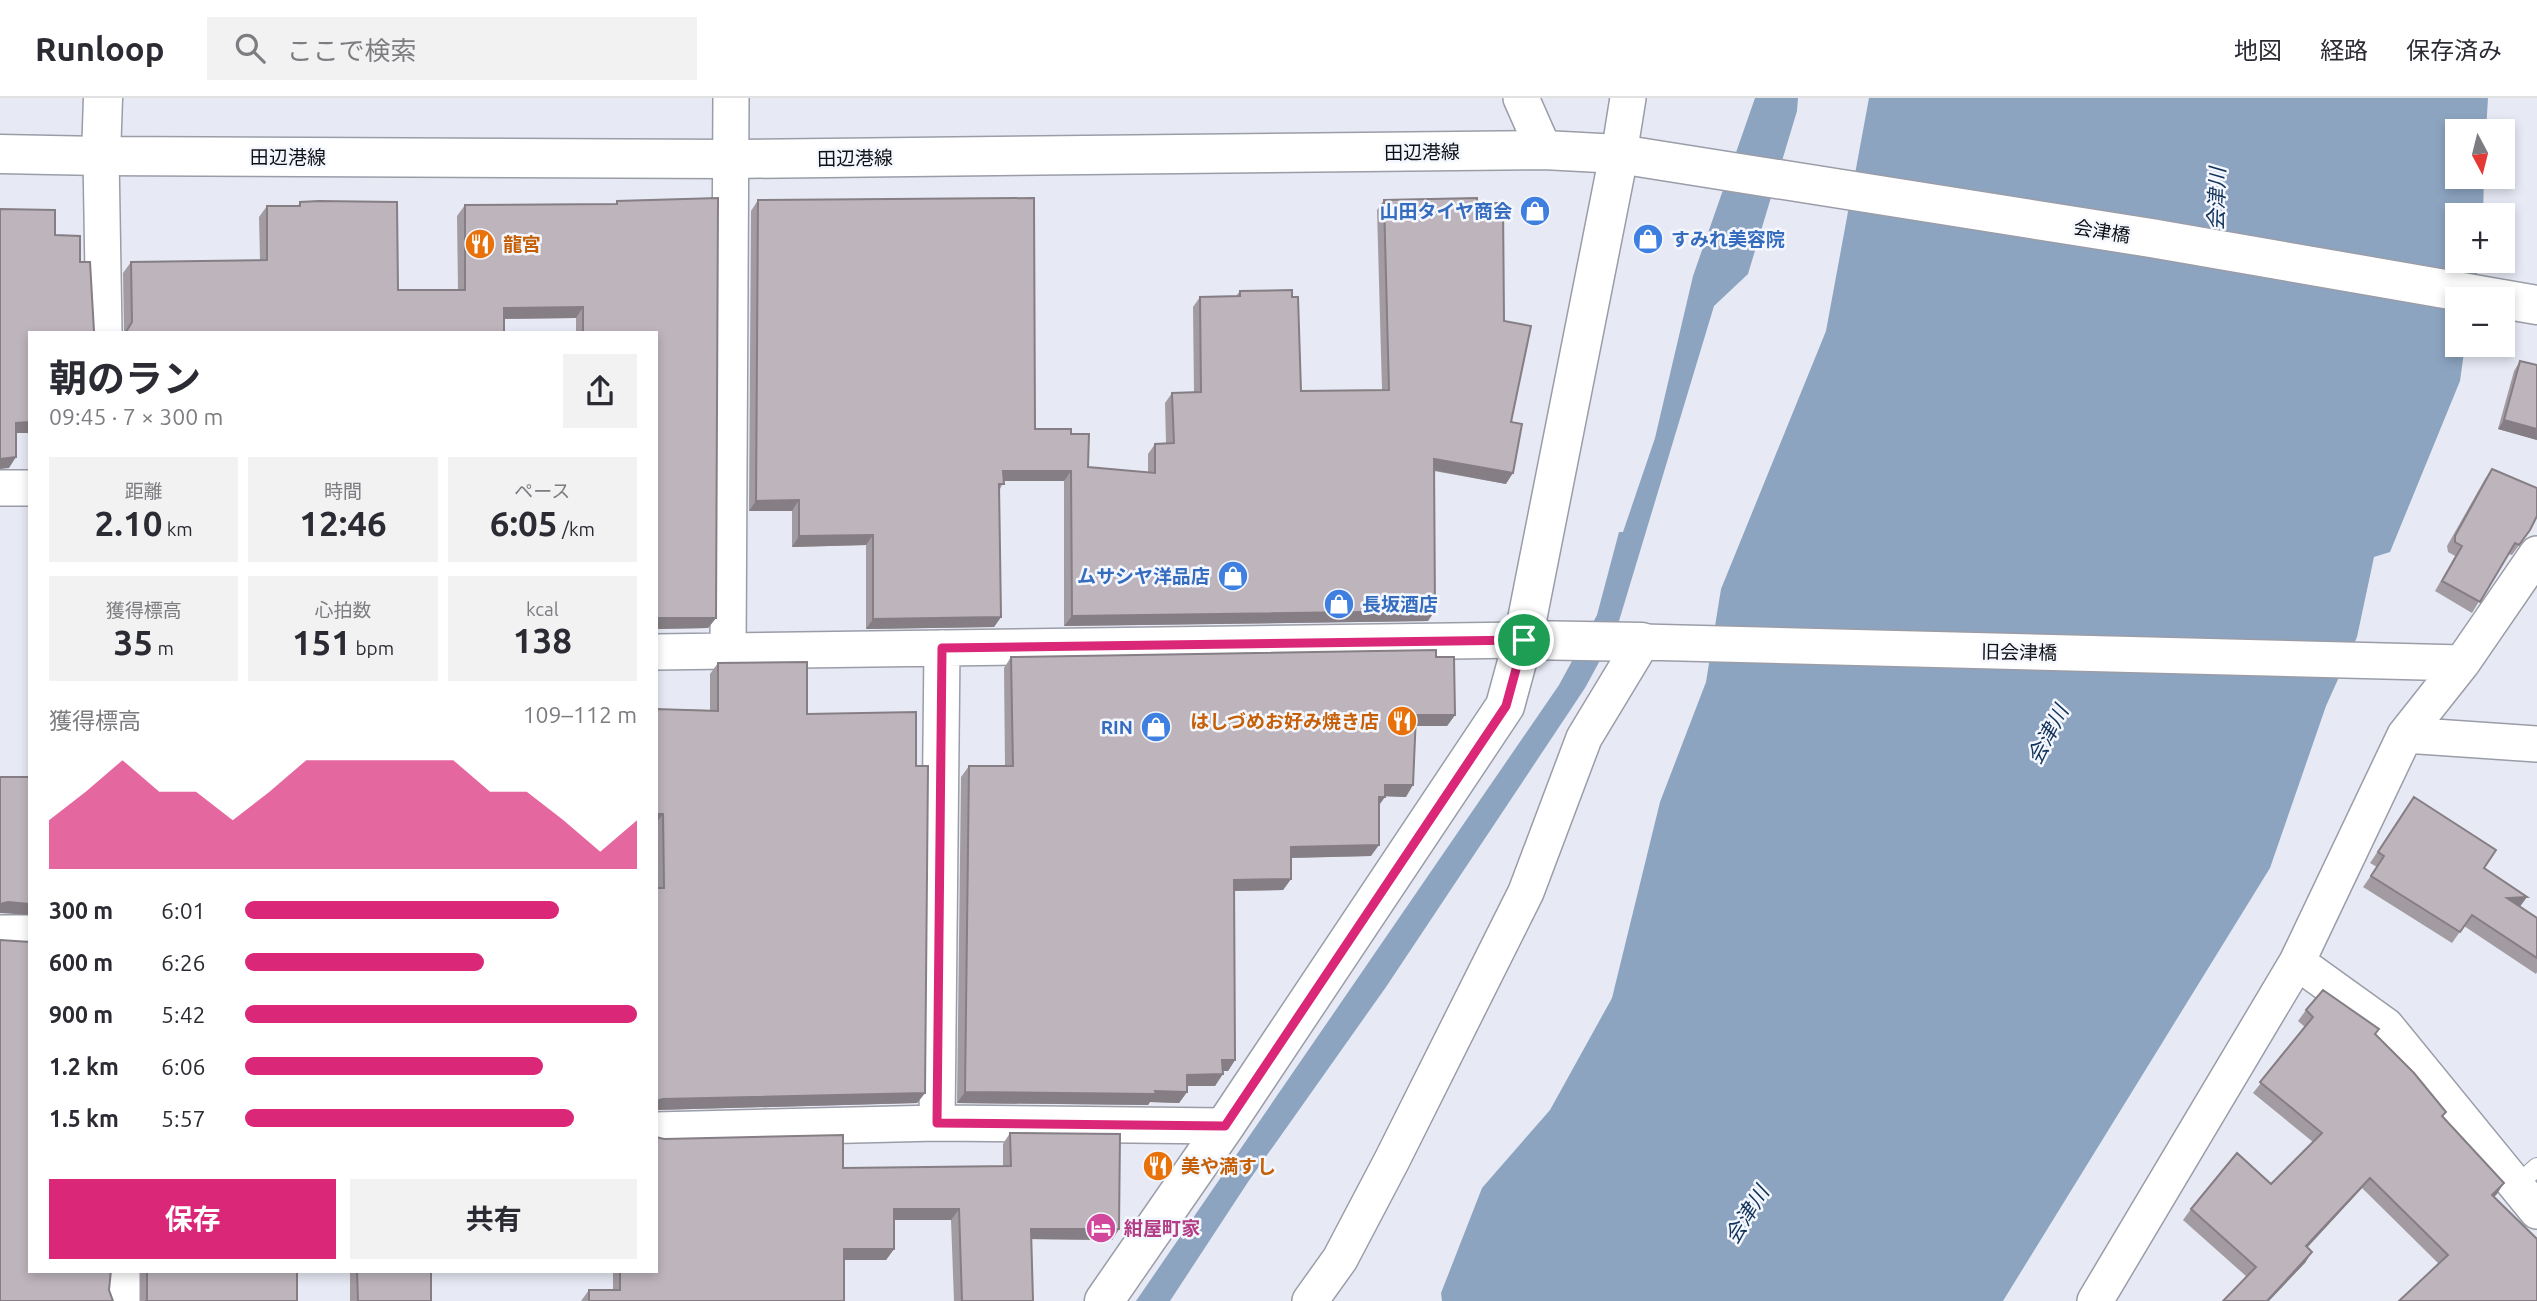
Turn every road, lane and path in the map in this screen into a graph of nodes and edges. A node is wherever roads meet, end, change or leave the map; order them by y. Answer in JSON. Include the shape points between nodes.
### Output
{"nodes":[{"id":1,"x":103,"y":98,"type":"edge"},
{"id":2,"x":731,"y":98,"type":"edge"},
{"id":3,"x":1521,"y":98,"type":"edge"},
{"id":4,"x":1628,"y":98,"type":"edge"},
{"id":5,"x":1544,"y":150,"type":"junction"},
{"id":6,"x":0,"y":154,"type":"edge"},
{"id":7,"x":1619,"y":154,"type":"junction"},
{"id":8,"x":101,"y":156,"type":"junction"},
{"id":9,"x":730,"y":159,"type":"junction"},
{"id":10,"x":1666,"y":161,"type":"joint"},
{"id":11,"x":2537,"y":305,"type":"edge"},
{"id":12,"x":104,"y":331,"type":"edge"},
{"id":13,"x":0,"y":488,"type":"edge"},
{"id":14,"x":28,"y":488,"type":"edge"},
{"id":15,"x":2537,"y":554,"type":"edge"},
{"id":16,"x":1524,"y":640,"type":"junction"},
{"id":17,"x":1642,"y":642,"type":"junction"},
{"id":18,"x":942,"y":648,"type":"junction"},
{"id":19,"x":658,"y":652,"type":"edge"},
{"id":20,"x":728,"y":652,"type":"junction"},
{"id":21,"x":2462,"y":663,"type":"junction"},
{"id":22,"x":2405,"y":735,"type":"junction"},
{"id":23,"x":2537,"y":744,"type":"edge"},
{"id":24,"x":0,"y":933,"type":"edge"},
{"id":25,"x":28,"y":933,"type":"edge"},
{"id":26,"x":2297,"y":962,"type":"junction"},
{"id":27,"x":937,"y":1123,"type":"junction"},
{"id":28,"x":1225,"y":1126,"type":"junction"},
{"id":29,"x":658,"y":1130,"type":"edge"},
{"id":30,"x":2530,"y":1188,"type":"edge"},
{"id":31,"x":122,"y":1273,"type":"edge"},
{"id":32,"x":122,"y":1301,"type":"edge"},
{"id":33,"x":1104,"y":1301,"type":"edge"},
{"id":34,"x":1310,"y":1301,"type":"edge"},
{"id":35,"x":2095,"y":1301,"type":"edge"}],
"edges":[{"from":1,"to":8,"type":"main road"},
{"from":2,"to":9,"type":"street"},
{"from":3,"to":5,"type":"street"},
{"from":4,"to":7,"type":"street"},
{"from":5,"to":7,"type":"main road","name":"田辺港線"},
{"from":5,"to":9,"type":"main road","name":"田辺港線"},
{"from":6,"to":8,"type":"main road","name":"田辺港線"},
{"from":7,"to":10,"type":"main road","name":"田辺港線"},
{"from":7,"to":16,"type":"main road"},
{"from":8,"to":9,"type":"main road","name":"田辺港線"},
{"from":8,"to":12,"type":"street"},
{"from":9,"to":20,"type":"street"},
{"from":10,"to":11,"type":"main road","name":"会津橋"},
{"from":13,"to":14,"type":"street"},
{"from":15,"to":21,"type":"street"},
{"from":16,"to":17,"type":"main road"},
{"from":16,"to":18,"type":"street"},
{"from":16,"to":28,"type":"main road","via":[[1506,706]]},
{"from":17,"to":21,"type":"street","name":"旧会津橋"},
{"from":17,"to":34,"type":"street","via":[[1584,738],[1527,892],[1392,1160],[1340,1259]]},
{"from":18,"to":20,"type":"street"},
{"from":18,"to":27,"type":"street"},
{"from":19,"to":20,"type":"street"},
{"from":21,"to":22,"type":"street"},
{"from":22,"to":23,"type":"street"},
{"from":22,"to":26,"type":"street"},
{"from":24,"to":25,"type":"street"},
{"from":26,"to":30,"type":"street","via":[[2386,1026]]},
{"from":26,"to":35,"type":"street"},
{"from":27,"to":28,"type":"street"},
{"from":27,"to":29,"type":"street"},
{"from":28,"to":33,"type":"main road"},
{"from":31,"to":32,"type":"street"}]}
